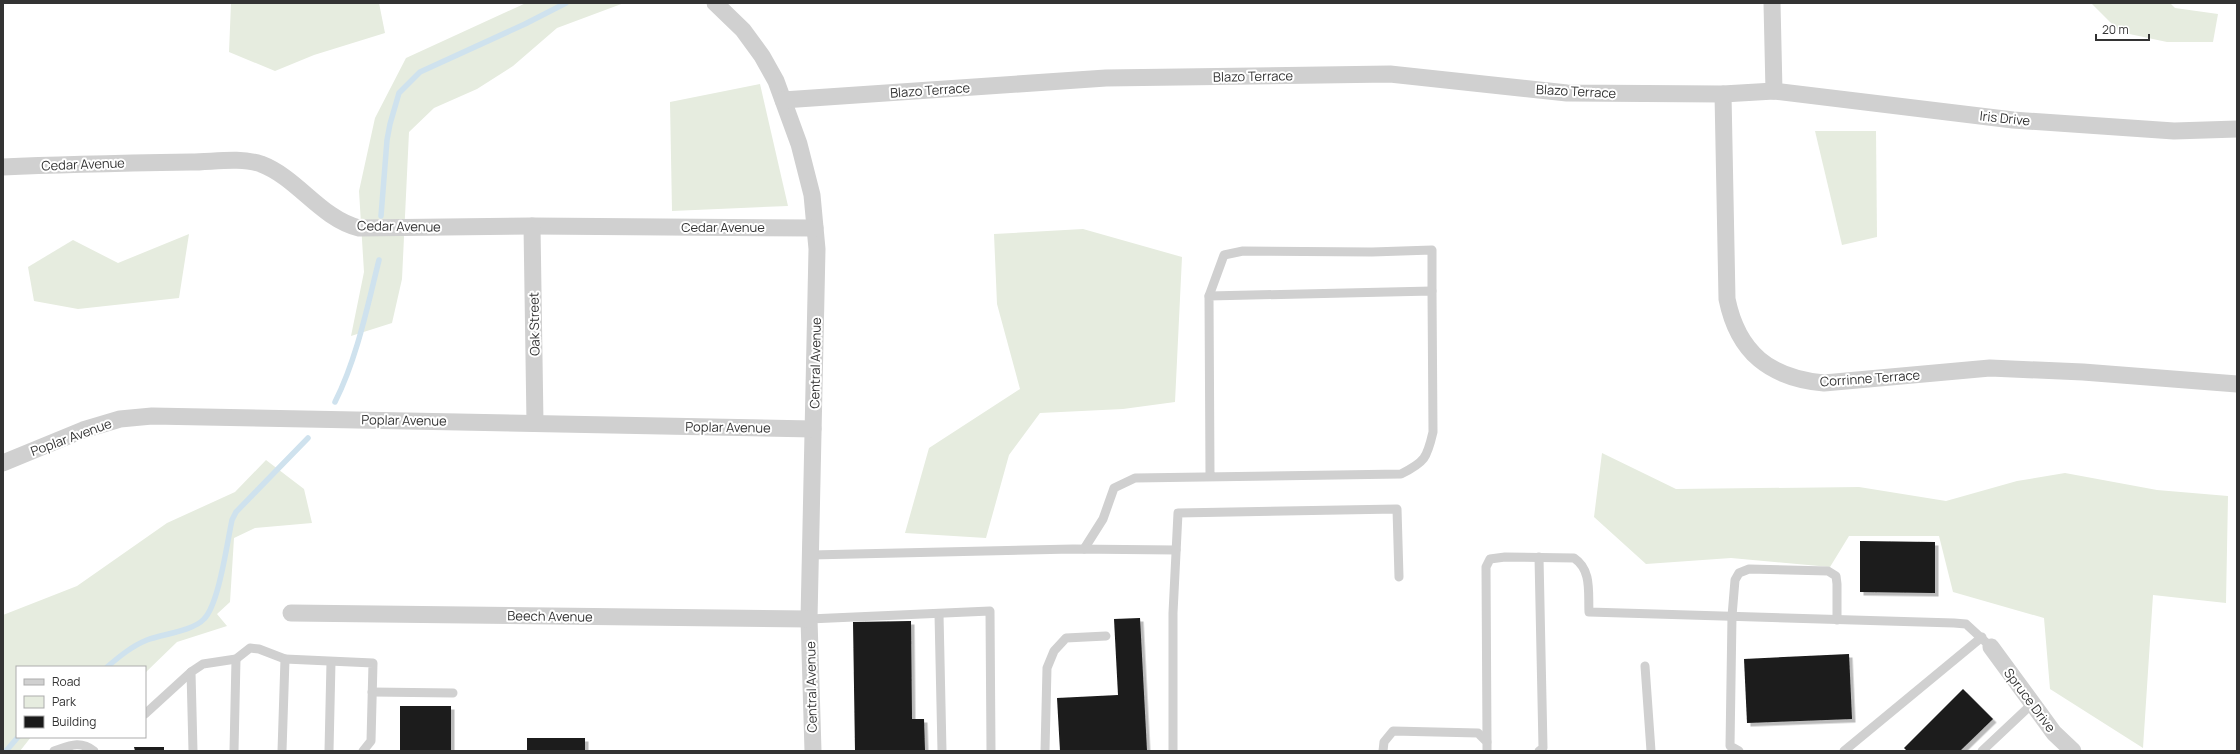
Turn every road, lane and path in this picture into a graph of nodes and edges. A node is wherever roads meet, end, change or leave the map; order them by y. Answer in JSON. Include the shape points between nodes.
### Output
{"nodes":[{"id":1,"x":714,"y":3,"type":"edge"},
{"id":2,"x":1772,"y":3,"type":"edge"},
{"id":3,"x":1774,"y":91,"type":"junction"},
{"id":4,"x":1723,"y":94,"type":"junction"},
{"id":5,"x":783,"y":100,"type":"junction"},
{"id":6,"x":2237,"y":129,"type":"edge"},
{"id":7,"x":3,"y":167,"type":"edge"},
{"id":8,"x":532,"y":226,"type":"junction"},
{"id":9,"x":815,"y":228,"type":"junction"},
{"id":10,"x":1432,"y":291,"type":"junction"},
{"id":11,"x":1209,"y":296,"type":"junction"},
{"id":12,"x":2237,"y":384,"type":"edge"},
{"id":13,"x":535,"y":422,"type":"junction"},
{"id":14,"x":813,"y":429,"type":"junction"},
{"id":15,"x":3,"y":463,"type":"edge"},
{"id":16,"x":1210,"y":475,"type":"junction"},
{"id":17,"x":1084,"y":549,"type":"junction"},
{"id":18,"x":1176,"y":550,"type":"junction"},
{"id":19,"x":811,"y":555,"type":"junction"},
{"id":20,"x":1540,"y":557,"type":"junction"},
{"id":21,"x":1399,"y":577,"type":"dead end"},
{"id":22,"x":291,"y":613,"type":"dead end"},
{"id":23,"x":939,"y":614,"type":"junction"},
{"id":24,"x":1732,"y":616,"type":"junction"},
{"id":25,"x":809,"y":619,"type":"junction"},
{"id":26,"x":1836,"y":620,"type":"junction"},
{"id":27,"x":1106,"y":636,"type":"dead end"},
{"id":28,"x":1986,"y":642,"type":"junction"},
{"id":29,"x":236,"y":658,"type":"junction"},
{"id":30,"x":285,"y":659,"type":"junction"},
{"id":31,"x":331,"y":662,"type":"junction"},
{"id":32,"x":1645,"y":666,"type":"dead end"},
{"id":33,"x":191,"y":672,"type":"junction"},
{"id":34,"x":372,"y":692,"type":"junction"},
{"id":35,"x":453,"y":693,"type":"dead end"},
{"id":36,"x":2032,"y":704,"type":"junction"},
{"id":37,"x":146,"y":713,"type":"edge"},
{"id":38,"x":1487,"y":746,"type":"edge"},
{"id":39,"x":54,"y":751,"type":"edge"},
{"id":40,"x":94,"y":751,"type":"edge"},
{"id":41,"x":193,"y":751,"type":"edge"},
{"id":42,"x":234,"y":751,"type":"edge"},
{"id":43,"x":282,"y":751,"type":"edge"},
{"id":44,"x":330,"y":751,"type":"edge"},
{"id":45,"x":363,"y":751,"type":"edge"},
{"id":46,"x":813,"y":751,"type":"edge"},
{"id":47,"x":942,"y":751,"type":"edge"},
{"id":48,"x":991,"y":751,"type":"edge"},
{"id":49,"x":1045,"y":751,"type":"edge"},
{"id":50,"x":1173,"y":751,"type":"edge"},
{"id":51,"x":1383,"y":751,"type":"edge"},
{"id":52,"x":1539,"y":751,"type":"edge"},
{"id":53,"x":1652,"y":751,"type":"edge"},
{"id":54,"x":1739,"y":751,"type":"edge"},
{"id":55,"x":1844,"y":751,"type":"edge"},
{"id":56,"x":1982,"y":751,"type":"edge"},
{"id":57,"x":2073,"y":751,"type":"edge"}],
"edges":[{"from":1,"to":5,"type":"street","name":"Central Avenue","via":[[743,30],[762,56]]},
{"from":2,"to":3,"type":"street"},
{"from":3,"to":4,"type":"street","name":"Iris Drive"},
{"from":3,"to":6,"type":"street","name":"Iris Drive","via":[[2013,120],[2174,131]]},
{"from":4,"to":5,"type":"street","name":"Blazo Terrace","via":[[1567,94],[1390,74],[1106,78]]},
{"from":4,"to":12,"type":"street","name":"Corrinne Terrace","via":[[1727,299],[1731,318],[1739,336],[1765,365],[1782,375],[1801,381],[1824,382],[1990,368],[2083,372]]},
{"from":5,"to":9,"type":"street","name":"Central Avenue","via":[[803,159],[812,195]]},
{"from":7,"to":8,"type":"street","name":"Cedar Avenue","via":[[249,161],[274,171],[333,217],[359,228]]},
{"from":8,"to":9,"type":"street","name":"Cedar Avenue"},
{"from":8,"to":13,"type":"street","name":"Oak Street"},
{"from":9,"to":14,"type":"street","name":"Central Avenue","via":[[817,249]]},
{"from":10,"to":11,"type":"lane"},
{"from":10,"to":11,"type":"lane","via":[[1432,250],[1243,251],[1224,255]]},
{"from":10,"to":16,"type":"lane","via":[[1433,432],[1428,452],[1419,465],[1401,474]]},
{"from":11,"to":16,"type":"lane"},
{"from":13,"to":14,"type":"street","name":"Poplar Avenue"},
{"from":13,"to":15,"type":"street","name":"Poplar Avenue","via":[[152,416],[120,419],[83,430]]},
{"from":14,"to":19,"type":"street","name":"Central Avenue"},
{"from":16,"to":17,"type":"lane","via":[[1135,478],[1114,488],[1103,519]]},
{"from":17,"to":18,"type":"lane"},
{"from":17,"to":19,"type":"lane"},
{"from":18,"to":21,"type":"lane","via":[[1178,513],[1397,508]]},
{"from":18,"to":50,"type":"lane","via":[[1173,613]]},
{"from":19,"to":25,"type":"street","name":"Central Avenue"},
{"from":20,"to":24,"type":"lane","via":[[1574,558],[1582,563],[1588,576],[1589,612]]},
{"from":20,"to":38,"type":"lane","via":[[1490,559],[1486,567]]},
{"from":20,"to":52,"type":"lane","via":[[1543,748]]},
{"from":22,"to":25,"type":"street","name":"Beech Avenue"},
{"from":23,"to":25,"type":"lane"},
{"from":23,"to":47,"type":"lane"},
{"from":23,"to":48,"type":"lane","via":[[990,611]]},
{"from":24,"to":26,"type":"lane"},
{"from":24,"to":26,"type":"lane","via":[[1735,580],[1739,572],[1749,569],[1828,571],[1836,576],[1838,584]]},
{"from":24,"to":54,"type":"lane","via":[[1730,746]]},
{"from":25,"to":46,"type":"street","name":"Central Avenue"},
{"from":26,"to":28,"type":"lane","via":[[1966,624]]},
{"from":27,"to":49,"type":"lane","via":[[1066,638],[1054,650],[1047,668]]},
{"from":28,"to":36,"type":"street","name":"Spruce Drive"},
{"from":28,"to":55,"type":"lane"},
{"from":29,"to":30,"type":"lane","via":[[250,648]]},
{"from":29,"to":33,"type":"lane","via":[[203,664]]},
{"from":29,"to":42,"type":"lane"},
{"from":30,"to":31,"type":"lane"},
{"from":30,"to":43,"type":"lane"},
{"from":31,"to":34,"type":"lane","via":[[372,663]]},
{"from":31,"to":44,"type":"lane"},
{"from":32,"to":53,"type":"lane"},
{"from":33,"to":37,"type":"lane"},
{"from":33,"to":41,"type":"lane"},
{"from":34,"to":35,"type":"lane"},
{"from":34,"to":45,"type":"lane","via":[[371,741]]},
{"from":36,"to":56,"type":"lane"},
{"from":36,"to":57,"type":"street","name":"Spruce Drive","via":[[2054,733]]},
{"from":38,"to":51,"type":"lane","via":[[1478,733],[1393,730],[1384,742]]},
{"from":39,"to":40,"type":"lane","via":[[76,743],[86,745]]}]}
